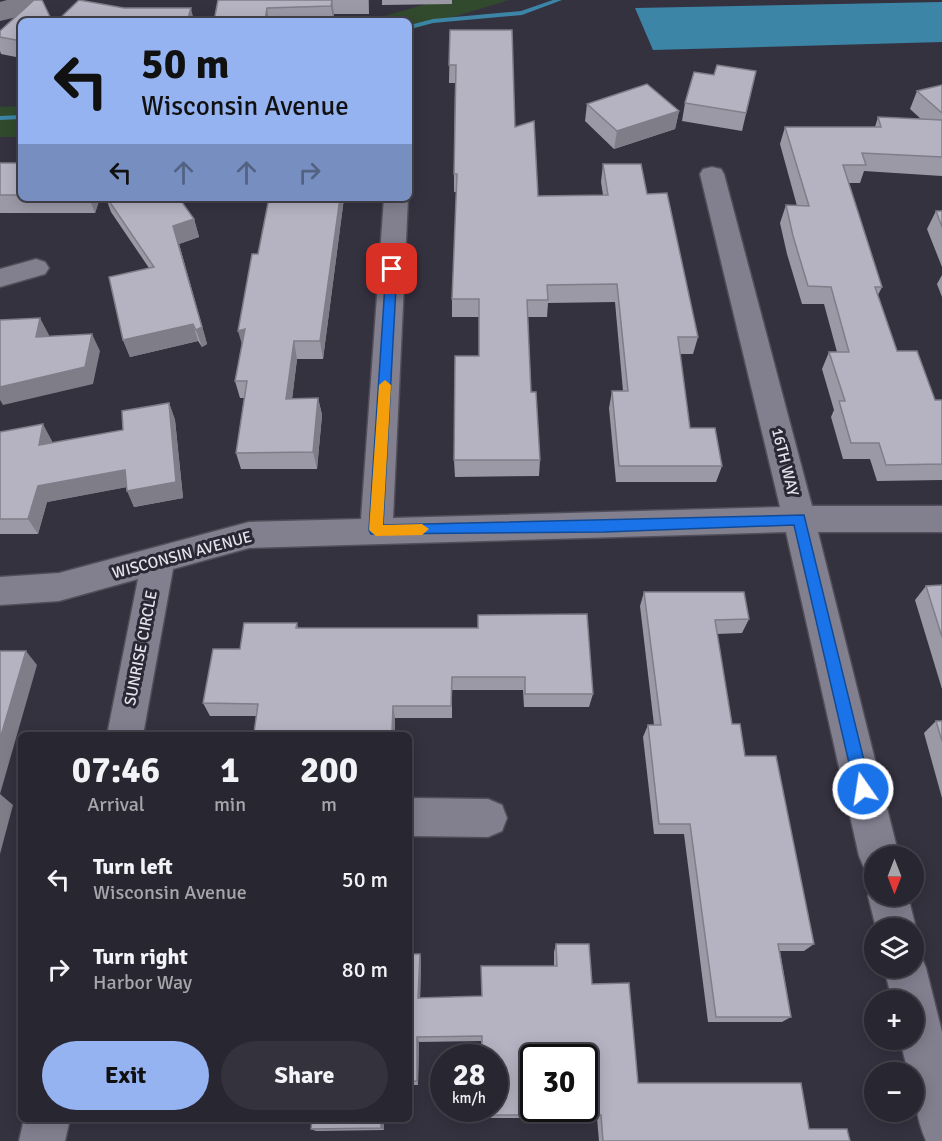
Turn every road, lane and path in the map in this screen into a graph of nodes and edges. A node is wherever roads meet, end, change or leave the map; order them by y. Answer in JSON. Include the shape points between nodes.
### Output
{"nodes":[{"id":1,"x":711,"y":174,"type":"dead end"},
{"id":2,"x":396,"y":201,"type":"edge"},
{"id":3,"x":36,"y":268,"type":"dead end"},
{"id":4,"x":0,"y":278,"type":"edge"},
{"id":5,"x":799,"y":519,"type":"junction"},
{"id":6,"x":942,"y":519,"type":"edge"},
{"id":7,"x":376,"y":530,"type":"junction"},
{"id":8,"x":158,"y":561,"type":"junction"},
{"id":9,"x":0,"y":591,"type":"edge"},
{"id":10,"x":126,"y":732,"type":"edge"},
{"id":11,"x":412,"y":817,"type":"edge"},
{"id":12,"x":488,"y":818,"type":"dead end"},
{"id":13,"x":877,"y":846,"type":"edge"},
{"id":14,"x":924,"y":1049,"type":"edge"},
{"id":15,"x":46,"y":1122,"type":"edge"},
{"id":16,"x":942,"y":1126,"type":"edge"},
{"id":17,"x":42,"y":1141,"type":"edge"}],
"edges":[{"from":1,"to":5,"type":"street","name":"16TH WAY"},
{"from":2,"to":7,"type":"street"},
{"from":3,"to":4,"type":"street"},
{"from":5,"to":6,"type":"street","name":"WISCONSIN AVENUE"},
{"from":5,"to":7,"type":"street","name":"WISCONSIN AVENUE"},
{"from":5,"to":13,"type":"street","name":"16TH WAY"},
{"from":7,"to":8,"type":"street","name":"WISCONSIN AVENUE","via":[[249,535]]},
{"from":8,"to":9,"type":"street","name":"WISCONSIN AVENUE","via":[[58,587]]},
{"from":8,"to":10,"type":"street","name":"SUNRISE CIRCLE"},
{"from":11,"to":12,"type":"street"},
{"from":14,"to":16,"type":"street"},
{"from":15,"to":17,"type":"street"}]}
